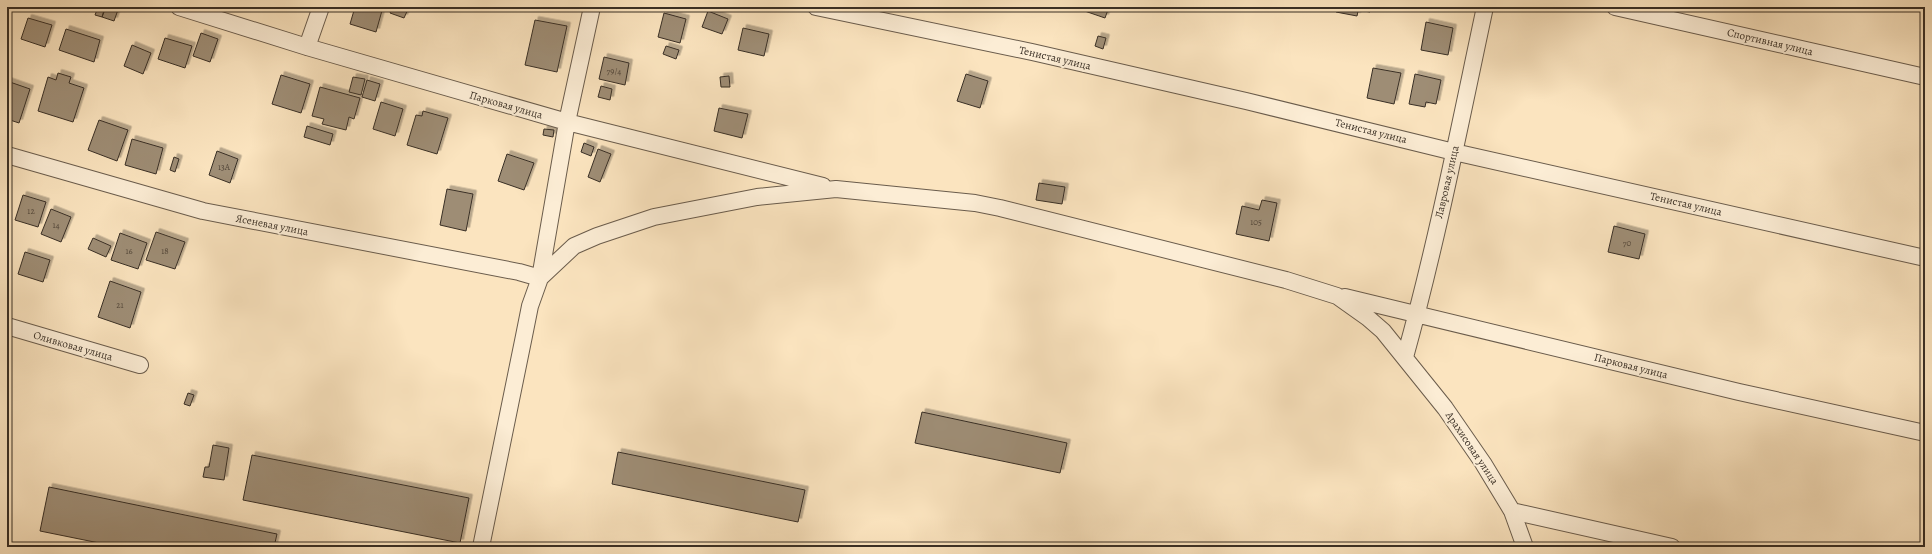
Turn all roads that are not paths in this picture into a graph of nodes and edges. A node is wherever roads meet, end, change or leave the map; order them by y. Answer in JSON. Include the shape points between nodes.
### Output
{"nodes":[{"id":1,"x":179,"y":7,"type":"edge"},
{"id":2,"x":321,"y":7,"type":"edge"},
{"id":3,"x":592,"y":7,"type":"edge"},
{"id":4,"x":816,"y":7,"type":"edge"},
{"id":5,"x":1485,"y":7,"type":"edge"},
{"id":6,"x":1615,"y":7,"type":"edge"},
{"id":7,"x":307,"y":47,"type":"junction"},
{"id":8,"x":1925,"y":77,"type":"edge"},
{"id":9,"x":566,"y":122,"type":"junction"},
{"id":10,"x":1454,"y":152,"type":"junction"},
{"id":11,"x":7,"y":155,"type":"edge"},
{"id":12,"x":836,"y":189,"type":"junction"},
{"id":13,"x":1925,"y":258,"type":"edge"},
{"id":14,"x":540,"y":278,"type":"junction"},
{"id":15,"x":1337,"y":296,"type":"junction"},
{"id":16,"x":1417,"y":313,"type":"junction"},
{"id":17,"x":7,"y":326,"type":"edge"},
{"id":18,"x":1405,"y":357,"type":"junction"},
{"id":19,"x":140,"y":365,"type":"dead end"},
{"id":20,"x":1925,"y":433,"type":"edge"},
{"id":21,"x":1512,"y":511,"type":"junction"},
{"id":22,"x":482,"y":547,"type":"edge"},
{"id":23,"x":1525,"y":547,"type":"edge"},
{"id":24,"x":1672,"y":547,"type":"edge"}],
"edges":[{"from":1,"to":7,"type":"street","name":"Парковая улица"},
{"from":2,"to":7,"type":"street"},
{"from":3,"to":9,"type":"street"},
{"from":4,"to":10,"type":"street","name":"Тенистая улица","via":[[1238,99]]},
{"from":5,"to":10,"type":"street","name":"Лавровая улица"},
{"from":6,"to":8,"type":"street","name":"Спортивная улица"},
{"from":7,"to":9,"type":"street","name":"Парковая улица"},
{"from":9,"to":12,"type":"street","name":"Парковая улица"},
{"from":9,"to":14,"type":"street"},
{"from":10,"to":13,"type":"street","name":"Тенистая улица"},
{"from":10,"to":16,"type":"street","name":"Лавровая улица"},
{"from":11,"to":14,"type":"street","name":"Ясеневая улица","via":[[203,211]]},
{"from":12,"to":14,"type":"street","via":[[757,197],[654,217],[574,246]]},
{"from":12,"to":15,"type":"street","via":[[975,203],[1000,208],[1286,280]]},
{"from":14,"to":22,"type":"street","via":[[530,306]]},
{"from":15,"to":16,"type":"street","name":"Парковая улица"},
{"from":15,"to":18,"type":"street","name":"Арахисовая улица","via":[[1368,318]]},
{"from":16,"to":18,"type":"street","name":"Лавровая улица"},
{"from":16,"to":20,"type":"street","name":"Парковая улица","via":[[1731,390]]},
{"from":17,"to":19,"type":"street","name":"Оливковая улица"},
{"from":18,"to":21,"type":"street","name":"Арахисовая улица","via":[[1479,456]]},
{"from":21,"to":23,"type":"street","name":"Арахисовая улица"},
{"from":21,"to":24,"type":"street"}]}
